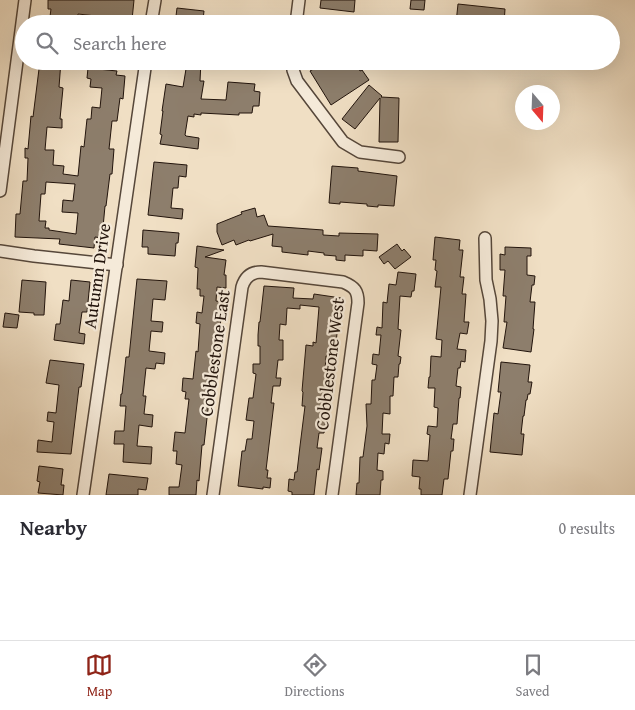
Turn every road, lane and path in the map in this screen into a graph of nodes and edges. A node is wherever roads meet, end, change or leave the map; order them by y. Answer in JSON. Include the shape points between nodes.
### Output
{"nodes":[{"id":1,"x":25,"y":0,"type":"edge"},
{"id":2,"x":155,"y":0,"type":"edge"},
{"id":3,"x":299,"y":0,"type":"edge"},
{"id":4,"x":22,"y":15,"type":"edge"},
{"id":5,"x":152,"y":15,"type":"edge"},
{"id":6,"x":297,"y":15,"type":"edge"},
{"id":7,"x":15,"y":56,"type":"edge"},
{"id":8,"x":145,"y":70,"type":"edge"},
{"id":9,"x":293,"y":70,"type":"edge"},
{"id":10,"x":6,"y":107,"type":"edge"},
{"id":11,"x":399,"y":157,"type":"dead end"},
{"id":12,"x":0,"y":191,"type":"edge"},
{"id":13,"x":485,"y":238,"type":"dead end"},
{"id":14,"x":0,"y":251,"type":"edge"},
{"id":15,"x":117,"y":266,"type":"junction"},
{"id":16,"x":305,"y":278,"type":"joint"},
{"id":17,"x":83,"y":495,"type":"edge"},
{"id":18,"x":213,"y":495,"type":"edge"},
{"id":19,"x":332,"y":495,"type":"edge"},
{"id":20,"x":470,"y":495,"type":"edge"}],
"edges":[{"from":1,"to":4,"type":"street"},
{"from":2,"to":5,"type":"street"},
{"from":3,"to":6,"type":"street"},
{"from":7,"to":10,"type":"street"},
{"from":8,"to":15,"type":"street","name":"Autumn Drive"},
{"from":9,"to":11,"type":"street","via":[[297,81],[343,142],[360,152]]},
{"from":10,"to":12,"type":"street"},
{"from":13,"to":20,"type":"street","via":[[491,341]]},
{"from":14,"to":15,"type":"street"},
{"from":15,"to":17,"type":"street","name":"Autumn Drive"},
{"from":16,"to":18,"type":"street","name":"Cobblestone East","via":[[256,272],[243,282]]},
{"from":16,"to":19,"type":"street","name":"Cobblestone West","via":[[344,282],[351,285],[358,295]]}]}
